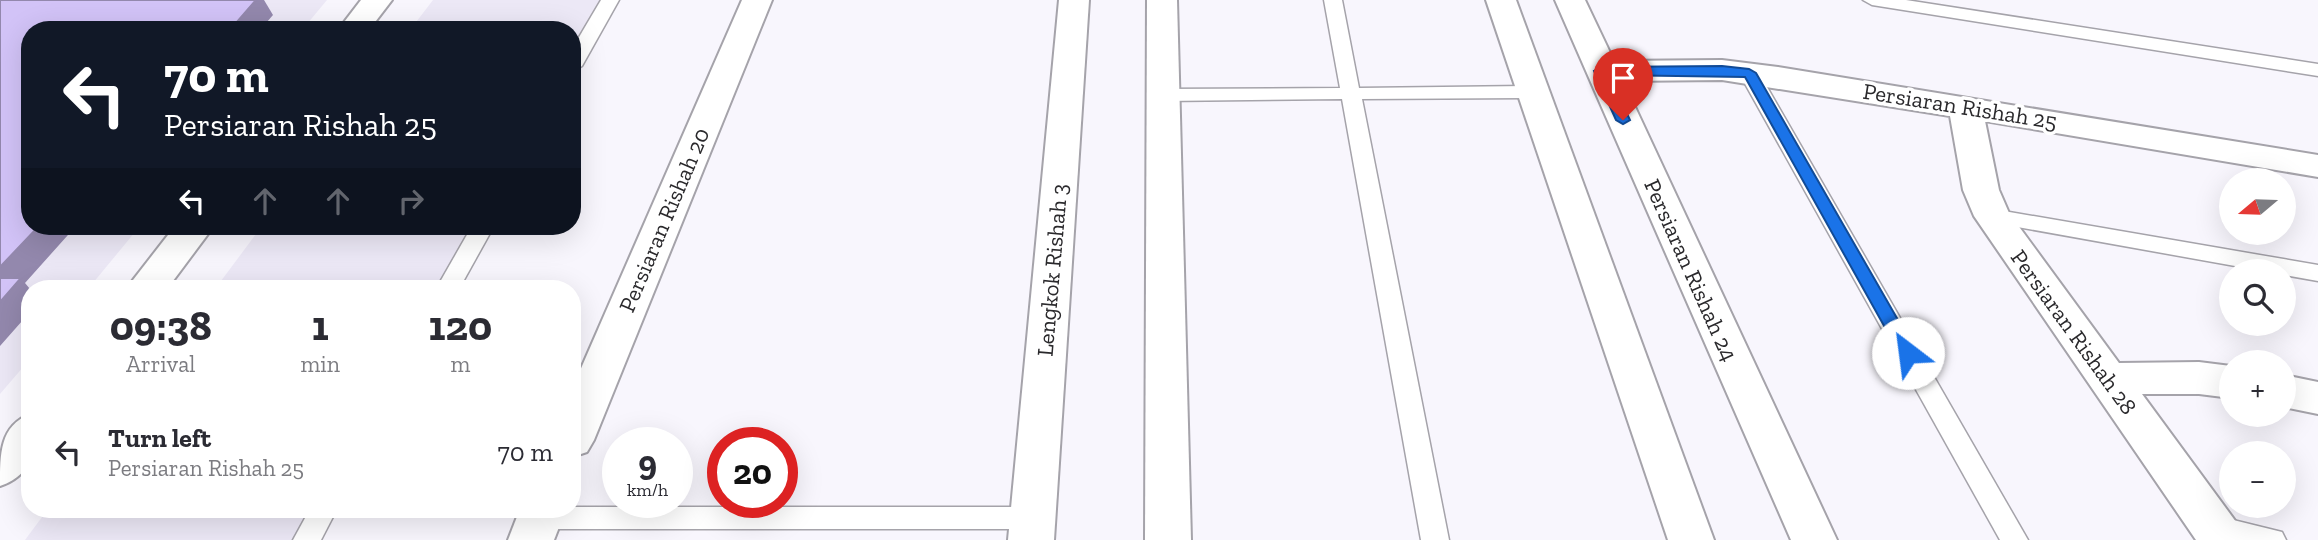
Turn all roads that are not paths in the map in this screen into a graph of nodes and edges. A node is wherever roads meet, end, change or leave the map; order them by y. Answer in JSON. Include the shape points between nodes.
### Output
{"nodes":[{"id":1,"x":377,"y":0,"type":"edge"},
{"id":2,"x":610,"y":0,"type":"edge"},
{"id":3,"x":757,"y":0,"type":"edge"},
{"id":4,"x":1074,"y":0,"type":"edge"},
{"id":5,"x":1162,"y":0,"type":"edge"},
{"id":6,"x":1333,"y":0,"type":"edge"},
{"id":7,"x":1501,"y":0,"type":"edge"},
{"id":8,"x":1570,"y":0,"type":"edge"},
{"id":9,"x":1872,"y":0,"type":"edge"},
{"id":10,"x":361,"y":21,"type":"edge"},
{"id":11,"x":581,"y":50,"type":"edge"},
{"id":12,"x":2318,"y":70,"type":"edge"},
{"id":13,"x":1601,"y":71,"type":"junction"},
{"id":14,"x":1749,"y":73,"type":"junction"},
{"id":15,"x":1535,"y":92,"type":"junction"},
{"id":16,"x":1351,"y":94,"type":"junction"},
{"id":17,"x":1163,"y":95,"type":"junction"},
{"id":18,"x":1965,"y":106,"type":"junction"},
{"id":19,"x":2318,"y":166,"type":"edge"},
{"id":20,"x":1992,"y":216,"type":"junction"},
{"id":21,"x":188,"y":235,"type":"edge"},
{"id":22,"x":478,"y":235,"type":"edge"},
{"id":23,"x":2318,"y":273,"type":"edge"},
{"id":24,"x":152,"y":280,"type":"edge"},
{"id":25,"x":452,"y":280,"type":"edge"},
{"id":26,"x":2108,"y":379,"type":"junction"},
{"id":27,"x":2219,"y":380,"type":"edge"},
{"id":28,"x":2296,"y":393,"type":"edge"},
{"id":29,"x":2318,"y":398,"type":"edge"},
{"id":30,"x":581,"y":419,"type":"edge"},
{"id":31,"x":21,"y":443,"type":"edge"},
{"id":32,"x":0,"y":468,"type":"edge"},
{"id":33,"x":319,"y":518,"type":"edge"},
{"id":34,"x":538,"y":523,"type":"edge"},
{"id":35,"x":1032,"y":529,"type":"edge"},
{"id":36,"x":2217,"y":534,"type":"edge"},
{"id":37,"x":307,"y":540,"type":"edge"},
{"id":38,"x":1168,"y":540,"type":"edge"},
{"id":39,"x":1435,"y":540,"type":"edge"},
{"id":40,"x":1691,"y":540,"type":"edge"},
{"id":41,"x":1814,"y":540,"type":"edge"},
{"id":42,"x":2014,"y":540,"type":"edge"},
{"id":43,"x":2272,"y":540,"type":"edge"}],
"edges":[{"from":1,"to":10,"type":"street"},
{"from":2,"to":11,"type":"lane"},
{"from":3,"to":30,"type":"street","name":"Persiaran Rishah 20"},
{"from":4,"to":35,"type":"street","name":"Lengkok Rishah 3"},
{"from":5,"to":17,"type":"street"},
{"from":6,"to":16,"type":"lane"},
{"from":7,"to":15,"type":"street"},
{"from":8,"to":13,"type":"street","name":"Persiaran Rishah 24"},
{"from":9,"to":12,"type":"lane"},
{"from":13,"to":14,"type":"street","name":"Persiaran Rishah 25"},
{"from":13,"to":41,"type":"street","name":"Persiaran Rishah 24"},
{"from":14,"to":18,"type":"street","name":"Persiaran Rishah 25"},
{"from":14,"to":42,"type":"lane"},
{"from":15,"to":16,"type":"lane"},
{"from":15,"to":40,"type":"street"},
{"from":16,"to":17,"type":"lane"},
{"from":16,"to":39,"type":"lane"},
{"from":17,"to":38,"type":"street"},
{"from":18,"to":19,"type":"street","name":"Persiaran Rishah 25"},
{"from":18,"to":20,"type":"street","name":"Persiaran Rishah 28","via":[[1981,190]]},
{"from":20,"to":23,"type":"lane"},
{"from":20,"to":26,"type":"street","name":"Persiaran Rishah 28"},
{"from":21,"to":24,"type":"street"},
{"from":22,"to":25,"type":"lane"},
{"from":26,"to":27,"type":"street"},
{"from":26,"to":36,"type":"street","name":"Persiaran Rishah 28"},
{"from":28,"to":29,"type":"street"},
{"from":31,"to":32,"type":"street"},
{"from":33,"to":37,"type":"lane"},
{"from":34,"to":35,"type":"lane"},
{"from":36,"to":43,"type":"lane"}]}
